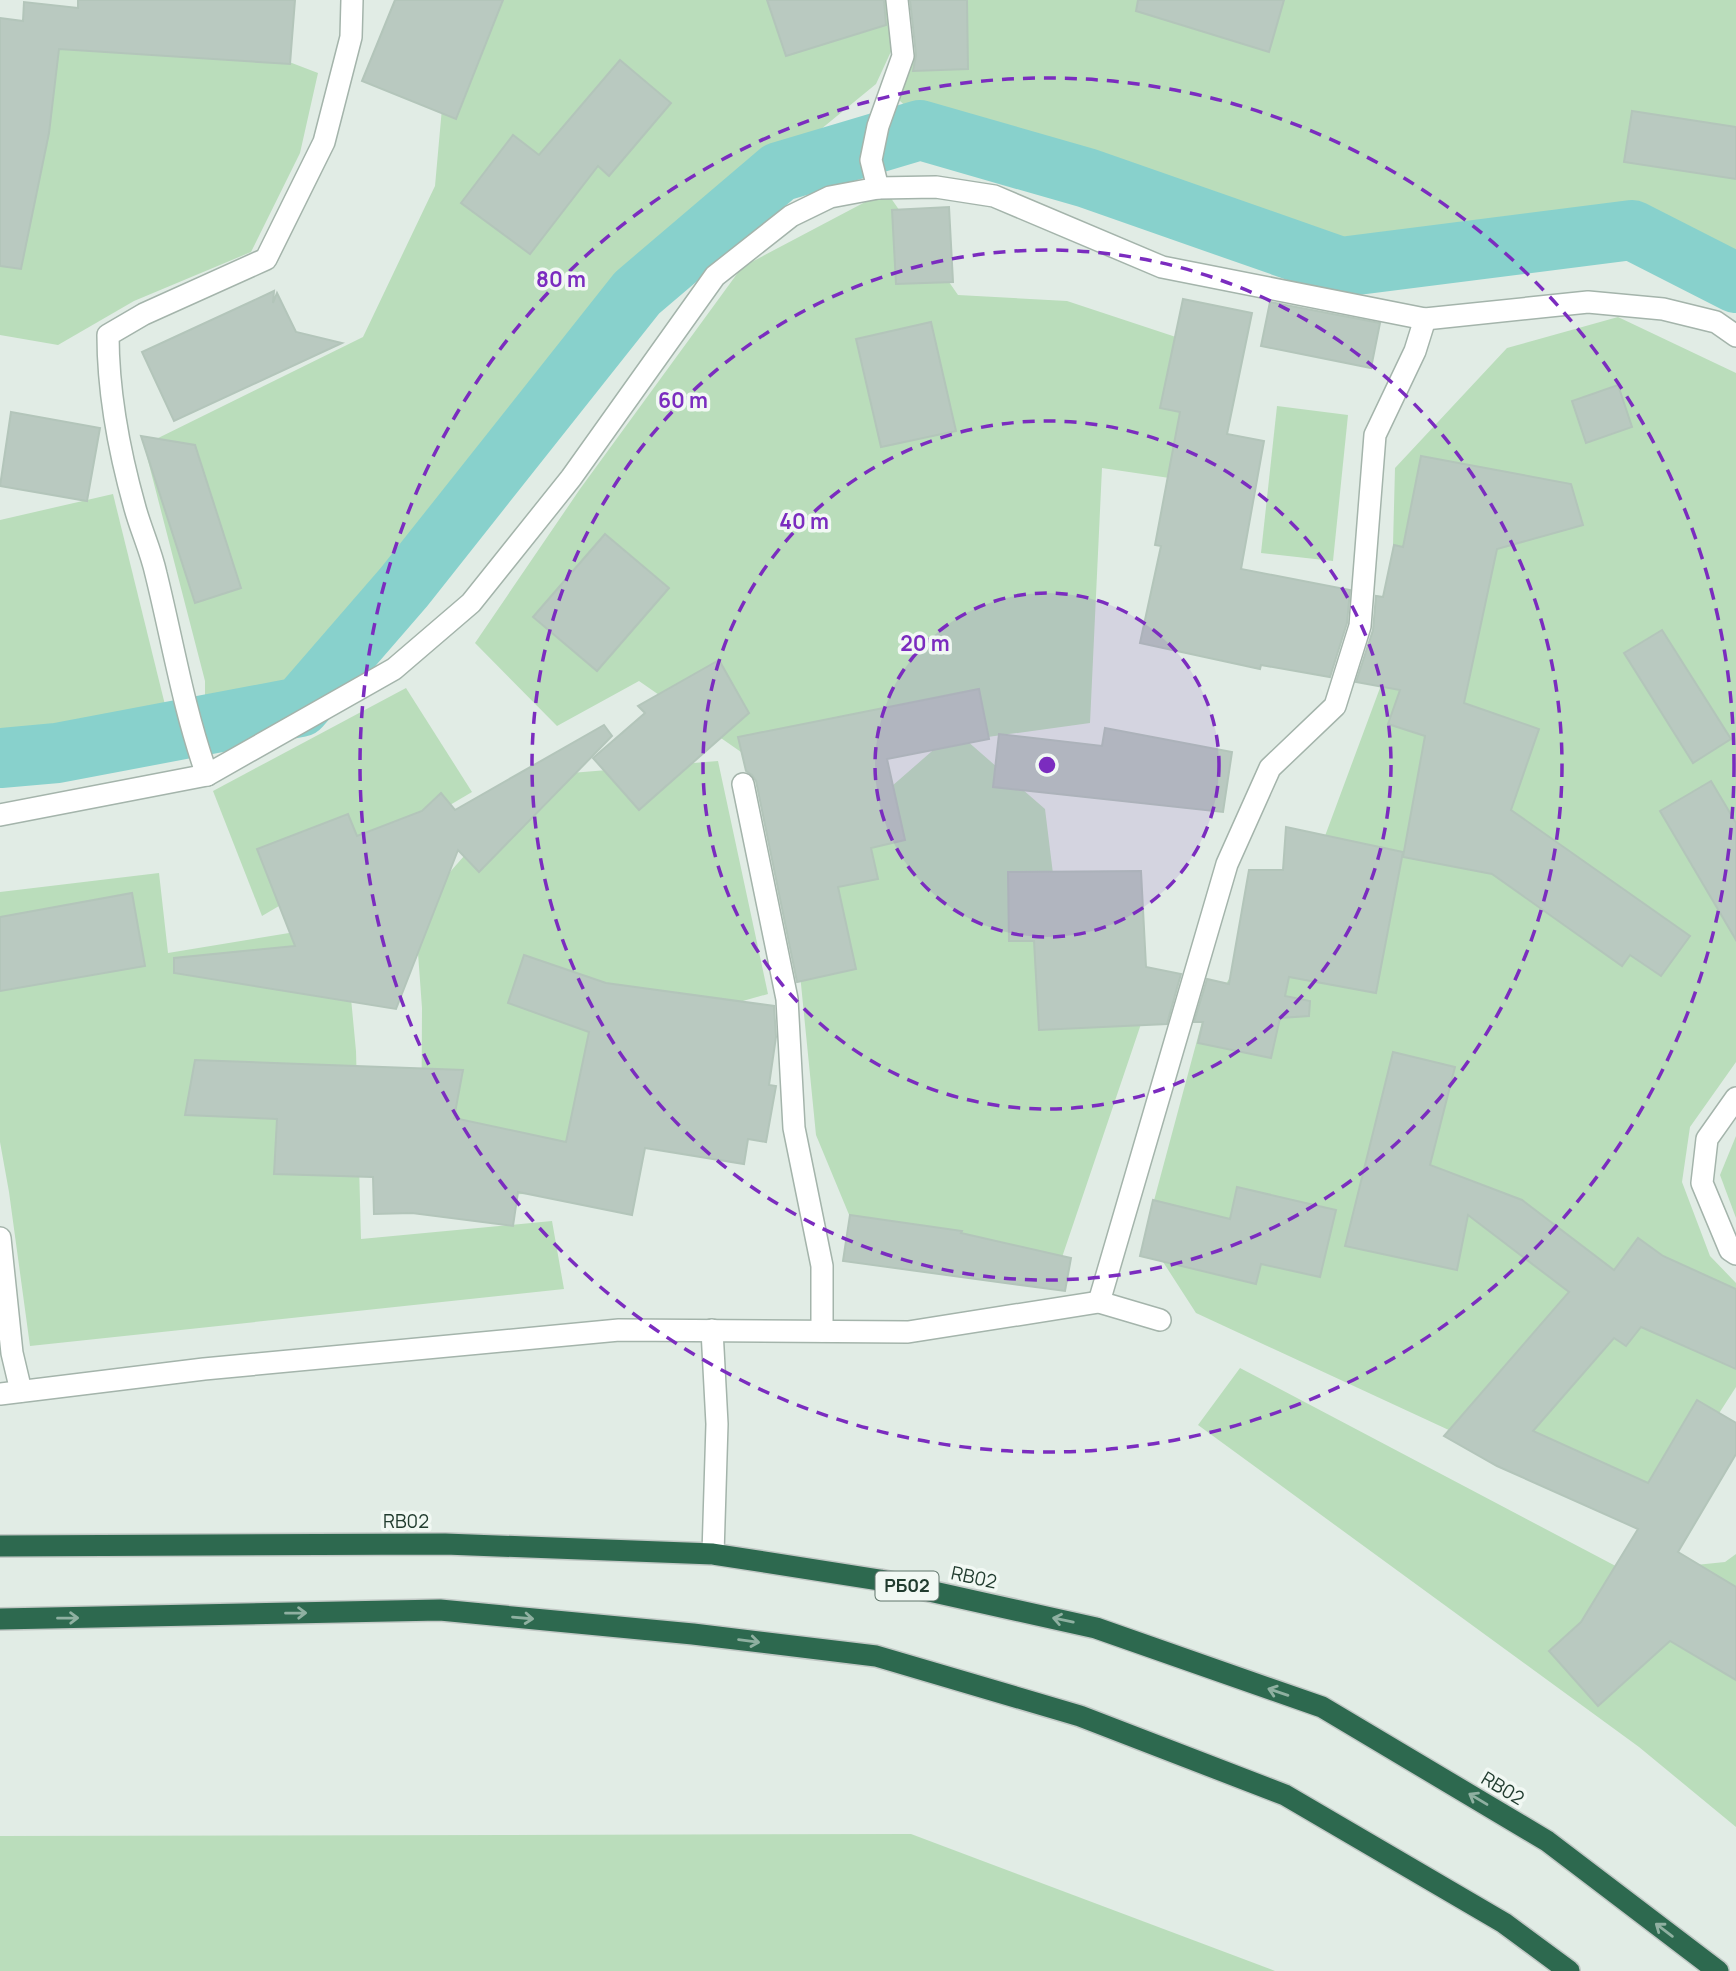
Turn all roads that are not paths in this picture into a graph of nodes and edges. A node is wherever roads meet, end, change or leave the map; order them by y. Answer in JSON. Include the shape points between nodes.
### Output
{"nodes":[{"id":1,"x":352,"y":0,"type":"edge"},
{"id":2,"x":897,"y":0,"type":"edge"},
{"id":3,"x":878,"y":188,"type":"junction"},
{"id":4,"x":1426,"y":319,"type":"junction"},
{"id":5,"x":1736,"y":337,"type":"edge"},
{"id":6,"x":207,"y":775,"type":"junction"},
{"id":7,"x":743,"y":784,"type":"dead end"},
{"id":8,"x":0,"y":815,"type":"edge"},
{"id":9,"x":1736,"y":1098,"type":"edge"},
{"id":10,"x":0,"y":1238,"type":"edge"},
{"id":11,"x":1736,"y":1254,"type":"edge"},
{"id":12,"x":1099,"y":1302,"type":"junction"},
{"id":13,"x":1160,"y":1320,"type":"dead end"},
{"id":14,"x":712,"y":1331,"type":"junction"},
{"id":15,"x":821,"y":1331,"type":"junction"},
{"id":16,"x":11,"y":1393,"type":"edge"},
{"id":17,"x":0,"y":1546,"type":"edge"},
{"id":18,"x":713,"y":1554,"type":"junction"},
{"id":19,"x":0,"y":1619,"type":"edge"},
{"id":20,"x":1569,"y":1971,"type":"edge"},
{"id":21,"x":1718,"y":1971,"type":"edge"}],
"edges":[{"from":1,"to":6,"type":"street","via":[[351,37],[324,142],[266,259],[108,335],[113,419],[156,572],[191,732]]},
{"from":2,"to":3,"type":"street","via":[[903,56],[872,156]]},
{"from":3,"to":4,"type":"street","via":[[936,187],[994,196],[1162,267]]},
{"from":3,"to":6,"type":"street","via":[[830,197],[791,216],[715,276],[571,478],[471,603],[394,669]]},
{"from":4,"to":5,"type":"street","via":[[1588,302],[1662,309],[1716,322]]},
{"from":4,"to":12,"type":"street","via":[[1375,435],[1360,626],[1335,706],[1270,768],[1227,864]]},
{"from":6,"to":8,"type":"street"},
{"from":7,"to":15,"type":"street","via":[[788,999],[794,1128],[822,1266]]},
{"from":9,"to":11,"type":"street","via":[[1707,1139],[1703,1183],[1730,1250]]},
{"from":10,"to":16,"type":"street","via":[[12,1353]]},
{"from":12,"to":13,"type":"street"},
{"from":12,"to":15,"type":"street","via":[[908,1332]]},
{"from":14,"to":15,"type":"street"},
{"from":14,"to":16,"type":"street","via":[[619,1330],[204,1369]]},
{"from":14,"to":18,"type":"street","via":[[717,1424]]},
{"from":17,"to":18,"type":"highway","name":"RB02","number":"РБ02","via":[[445,1544]]},
{"from":21,"to":18,"type":"highway","name":"RB02","number":"РБ02","one_way":true,"via":[[1548,1841],[1322,1707],[1096,1628],[880,1580]]},
{"from":19,"to":20,"type":"highway","one_way":true,"via":[[440,1610],[876,1656],[1080,1716],[1285,1795],[1504,1923]]}]}
